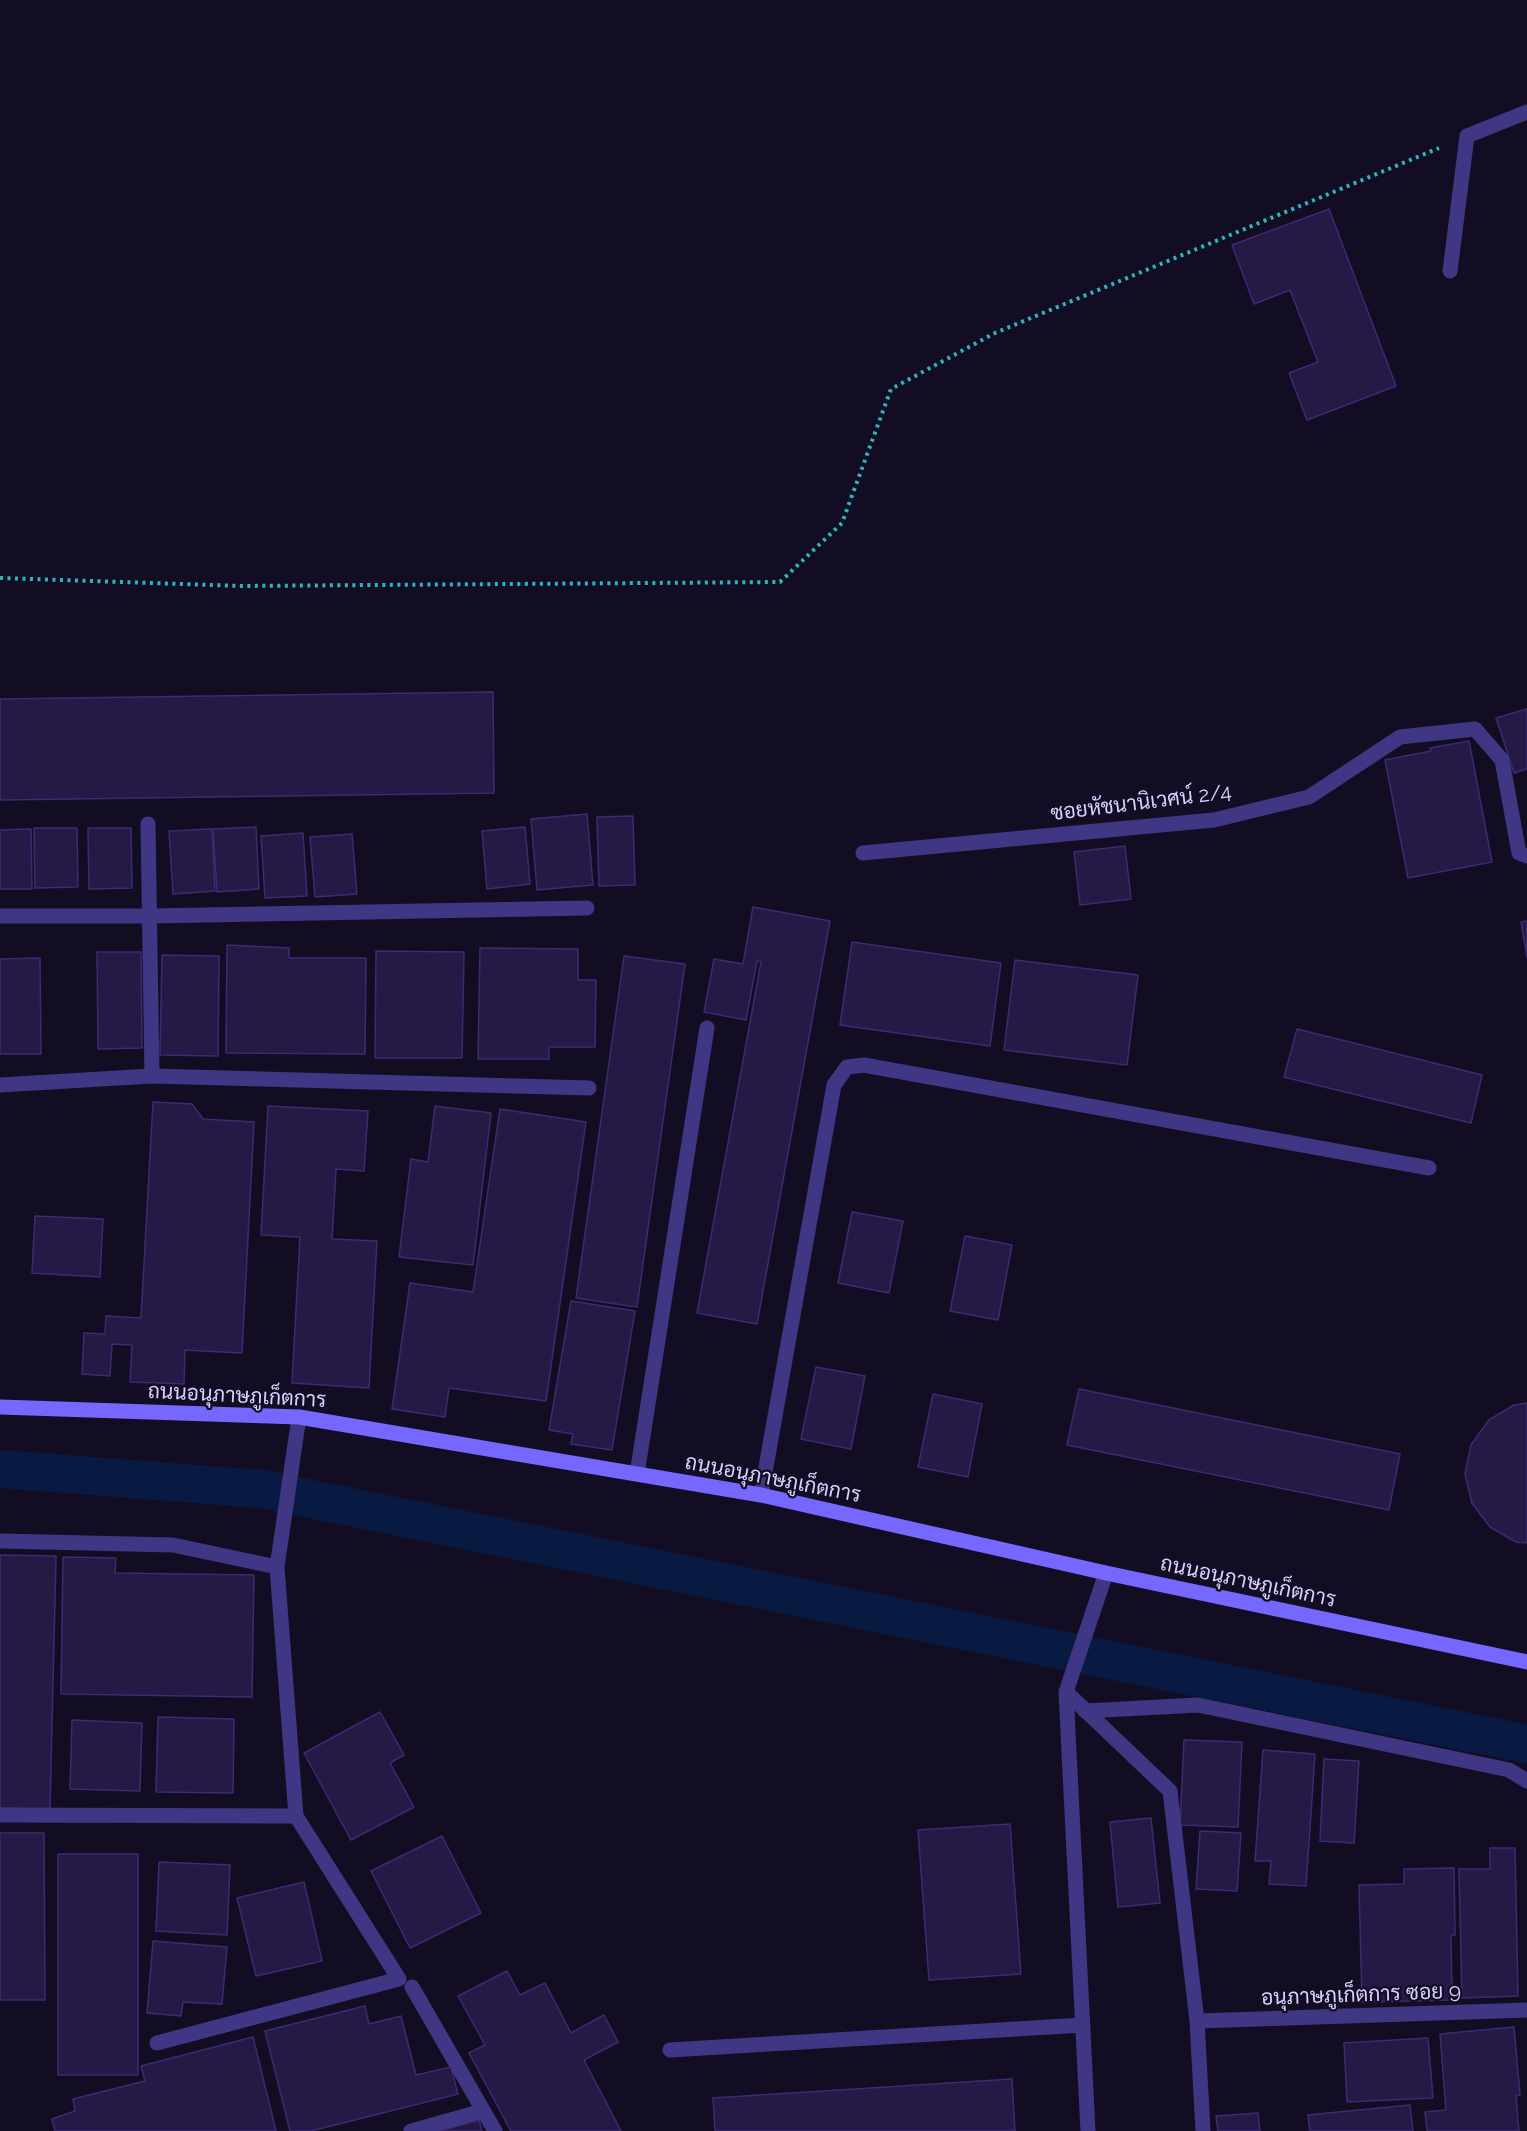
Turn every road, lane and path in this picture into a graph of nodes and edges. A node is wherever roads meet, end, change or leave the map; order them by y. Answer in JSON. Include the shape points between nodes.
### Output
{"nodes":[{"id":1,"x":1527,"y":112,"type":"edge"},
{"id":2,"x":1467,"y":136,"type":"junction"},
{"id":3,"x":1450,"y":271,"type":"dead end"},
{"id":4,"x":0,"y":578,"type":"edge"},
{"id":5,"x":148,"y":824,"type":"dead end"},
{"id":6,"x":863,"y":853,"type":"dead end"},
{"id":7,"x":1527,"y":856,"type":"edge"},
{"id":8,"x":587,"y":908,"type":"dead end"},
{"id":9,"x":0,"y":916,"type":"edge"},
{"id":10,"x":150,"y":916,"type":"junction"},
{"id":11,"x":707,"y":1028,"type":"dead end"},
{"id":12,"x":152,"y":1076,"type":"junction"},
{"id":13,"x":0,"y":1085,"type":"edge"},
{"id":14,"x":589,"y":1088,"type":"dead end"},
{"id":15,"x":1429,"y":1168,"type":"dead end"},
{"id":16,"x":0,"y":1407,"type":"edge"},
{"id":17,"x":299,"y":1417,"type":"junction"},
{"id":18,"x":637,"y":1474,"type":"junction"},
{"id":19,"x":761,"y":1495,"type":"junction"},
{"id":20,"x":0,"y":1541,"type":"edge"},
{"id":21,"x":277,"y":1567,"type":"junction"},
{"id":22,"x":1106,"y":1573,"type":"junction"},
{"id":23,"x":1527,"y":1662,"type":"edge"},
{"id":24,"x":1066,"y":1692,"type":"junction"},
{"id":25,"x":1085,"y":1711,"type":"junction"},
{"id":26,"x":1527,"y":1781,"type":"edge"},
{"id":27,"x":0,"y":1815,"type":"edge"},
{"id":28,"x":296,"y":1815,"type":"junction"},
{"id":29,"x":412,"y":1988,"type":"dead end"},
{"id":30,"x":1527,"y":2010,"type":"edge"},
{"id":31,"x":1197,"y":2021,"type":"junction"},
{"id":32,"x":1082,"y":2025,"type":"junction"},
{"id":33,"x":157,"y":2043,"type":"dead end"},
{"id":34,"x":670,"y":2050,"type":"dead end"},
{"id":35,"x":483,"y":2111,"type":"junction"},
{"id":36,"x":411,"y":2131,"type":"edge"},
{"id":37,"x":495,"y":2131,"type":"edge"},
{"id":38,"x":1088,"y":2131,"type":"edge"},
{"id":39,"x":1203,"y":2131,"type":"edge"}],
"edges":[{"from":1,"to":2,"type":"street"},
{"from":2,"to":3,"type":"street"},
{"from":2,"to":4,"type":"path","via":[[995,333],[891,389],[842,523],[780,582],[241,586]]},
{"from":5,"to":10,"type":"street"},
{"from":6,"to":7,"type":"street","name":"ซอยหัชนานิเวศน์ 2/4","via":[[1214,820],[1309,796],[1400,737],[1476,729],[1503,760],[1519,853]]},
{"from":8,"to":10,"type":"street"},
{"from":9,"to":10,"type":"street"},
{"from":10,"to":12,"type":"street"},
{"from":11,"to":18,"type":"street"},
{"from":12,"to":13,"type":"street"},
{"from":12,"to":14,"type":"street"},
{"from":15,"to":19,"type":"street","via":[[864,1065],[847,1067],[834,1085]]},
{"from":16,"to":17,"type":"street","name":"ถนนอนุภาษภูเก็ตการ"},
{"from":17,"to":18,"type":"street","name":"ถนนอนุภาษภูเก็ตการ"},
{"from":17,"to":21,"type":"street"},
{"from":18,"to":19,"type":"street","name":"ถนนอนุภาษภูเก็ตการ"},
{"from":19,"to":22,"type":"street","name":"ถนนอนุภาษภูเก็ตการ"},
{"from":20,"to":21,"type":"street","via":[[173,1545]]},
{"from":21,"to":28,"type":"street"},
{"from":22,"to":23,"type":"street","name":"ถนนอนุภาษภูเก็ตการ"},
{"from":22,"to":24,"type":"street"},
{"from":24,"to":25,"type":"street"},
{"from":24,"to":32,"type":"street"},
{"from":25,"to":26,"type":"street","via":[[1198,1706],[1509,1770]]},
{"from":25,"to":31,"type":"street","via":[[1170,1791]]},
{"from":27,"to":28,"type":"street"},
{"from":28,"to":33,"type":"street","via":[[399,1978]]},
{"from":29,"to":35,"type":"street"},
{"from":30,"to":31,"type":"street","name":"อนุภาษภูเก็ตการ ซอย 9"},
{"from":31,"to":39,"type":"street"},
{"from":32,"to":34,"type":"street"},
{"from":32,"to":38,"type":"street"},
{"from":35,"to":36,"type":"street"},
{"from":35,"to":37,"type":"street"}]}
